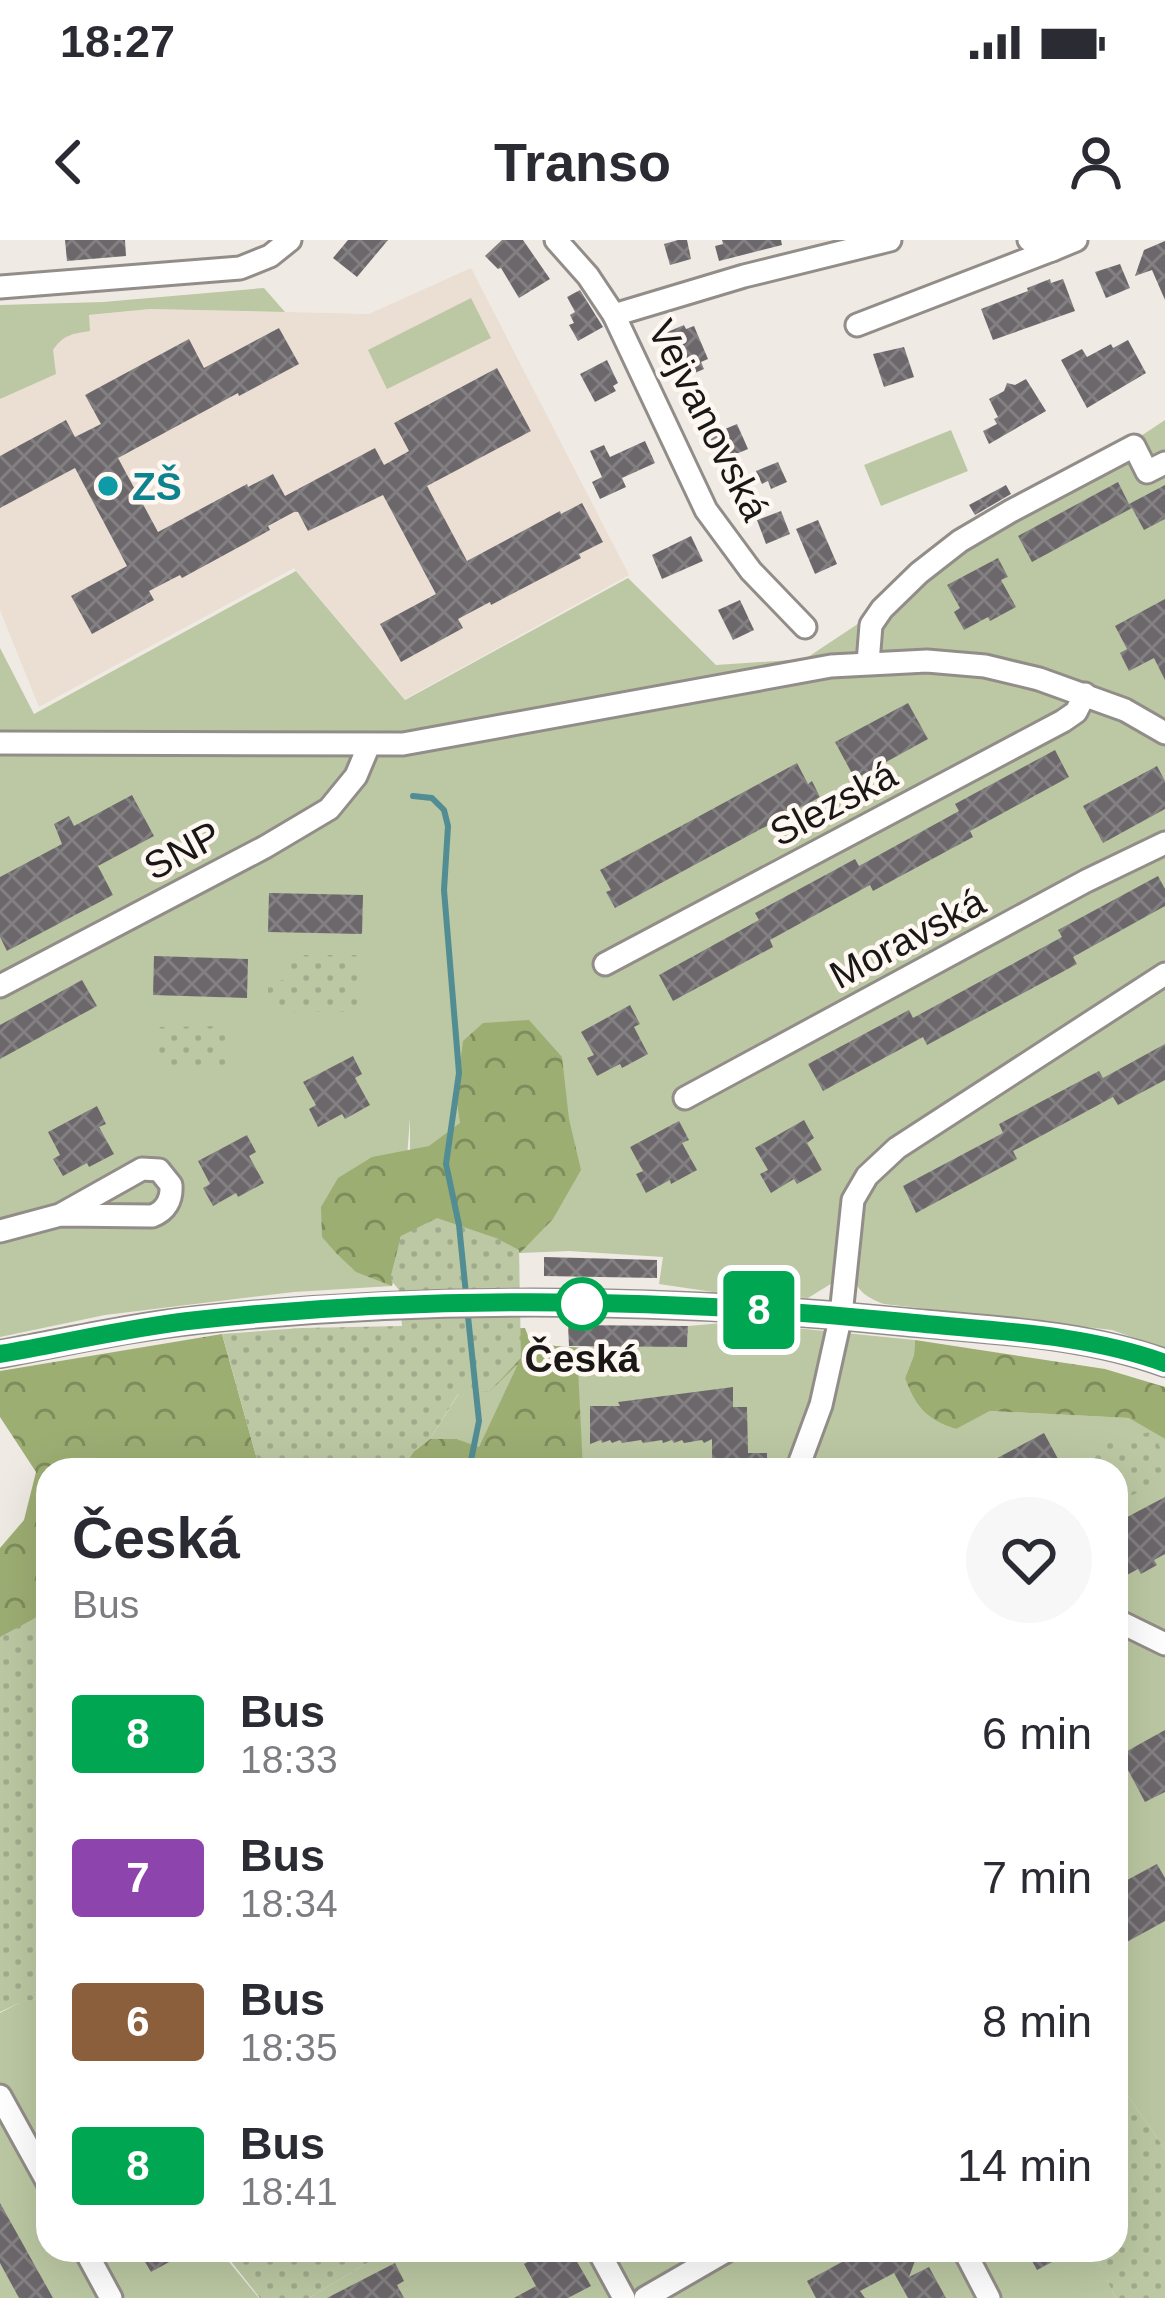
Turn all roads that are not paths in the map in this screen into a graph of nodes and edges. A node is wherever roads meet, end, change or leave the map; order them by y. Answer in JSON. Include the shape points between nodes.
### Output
{"nodes":[{"id":1,"x":290,"y":240,"type":"edge"},
{"id":2,"x":556,"y":240,"type":"edge"},
{"id":3,"x":890,"y":240,"type":"edge"},
{"id":4,"x":1029,"y":240,"type":"edge"},
{"id":5,"x":1076,"y":240,"type":"edge"},
{"id":6,"x":1052,"y":250,"type":"junction"},
{"id":7,"x":0,"y":287,"type":"edge"},
{"id":8,"x":614,"y":315,"type":"junction"},
{"id":9,"x":857,"y":325,"type":"dead end"},
{"id":10,"x":1165,"y":463,"type":"edge"},
{"id":11,"x":805,"y":627,"type":"dead end"},
{"id":12,"x":868,"y":663,"type":"junction"},
{"id":13,"x":1085,"y":694,"type":"junction"},
{"id":14,"x":1165,"y":733,"type":"edge"},
{"id":15,"x":0,"y":743,"type":"edge"},
{"id":16,"x":369,"y":746,"type":"junction"},
{"id":17,"x":1165,"y":843,"type":"edge"},
{"id":18,"x":605,"y":964,"type":"dead end"},
{"id":19,"x":1165,"y":974,"type":"edge"},
{"id":20,"x":0,"y":986,"type":"edge"},
{"id":21,"x":685,"y":1098,"type":"dead end"},
{"id":22,"x":60,"y":1215,"type":"dead end"},
{"id":23,"x":0,"y":1231,"type":"edge"},
{"id":24,"x":841,"y":1315,"type":"junction"},
{"id":25,"x":0,"y":1354,"type":"edge"},
{"id":26,"x":1165,"y":1363,"type":"edge"},
{"id":27,"x":801,"y":1458,"type":"edge"},
{"id":28,"x":1128,"y":1627,"type":"edge"},
{"id":29,"x":1165,"y":1644,"type":"edge"},
{"id":30,"x":0,"y":2096,"type":"edge"},
{"id":31,"x":36,"y":2161,"type":"edge"},
{"id":32,"x":92,"y":2262,"type":"edge"},
{"id":33,"x":604,"y":2262,"type":"edge"},
{"id":34,"x":707,"y":2262,"type":"edge"},
{"id":35,"x":970,"y":2262,"type":"edge"},
{"id":36,"x":111,"y":2298,"type":"edge"},
{"id":37,"x":624,"y":2298,"type":"edge"},
{"id":38,"x":644,"y":2298,"type":"edge"},
{"id":39,"x":989,"y":2298,"type":"edge"}],
"edges":[{"from":1,"to":7,"type":"street","via":[[240,268]]},
{"from":2,"to":8,"type":"street","name":"Vejvanovská"},
{"from":3,"to":8,"type":"street"},
{"from":4,"to":6,"type":"street"},
{"from":5,"to":6,"type":"street"},
{"from":6,"to":9,"type":"street"},
{"from":8,"to":11,"type":"street","name":"Vejvanovská","via":[[706,510]]},
{"from":10,"to":12,"type":"street","via":[[1148,472],[1134,446],[960,542],[875,618]]},
{"from":12,"to":13,"type":"street","via":[[985,666]]},
{"from":12,"to":16,"type":"street"},
{"from":13,"to":14,"type":"street"},
{"from":13,"to":18,"type":"street","name":"Slezská","via":[[1063,721]]},
{"from":15,"to":16,"type":"street"},
{"from":16,"to":20,"type":"street","name":"SNP","via":[[329,809],[298,830]]},
{"from":17,"to":21,"type":"street","name":"Moravská"},
{"from":19,"to":24,"type":"street","via":[[877,1166],[850,1212]]},
{"from":22,"to":23,"type":"street"},
{"from":24,"to":25,"type":"street","via":[[678,1305],[360,1306],[191,1321]]},
{"from":24,"to":26,"type":"street","via":[[1075,1340]]},
{"from":24,"to":27,"type":"street"},
{"from":28,"to":29,"type":"street"},
{"from":30,"to":31,"type":"street"},
{"from":32,"to":36,"type":"street"},
{"from":33,"to":37,"type":"street"},
{"from":34,"to":38,"type":"street"},
{"from":35,"to":39,"type":"street"}]}
